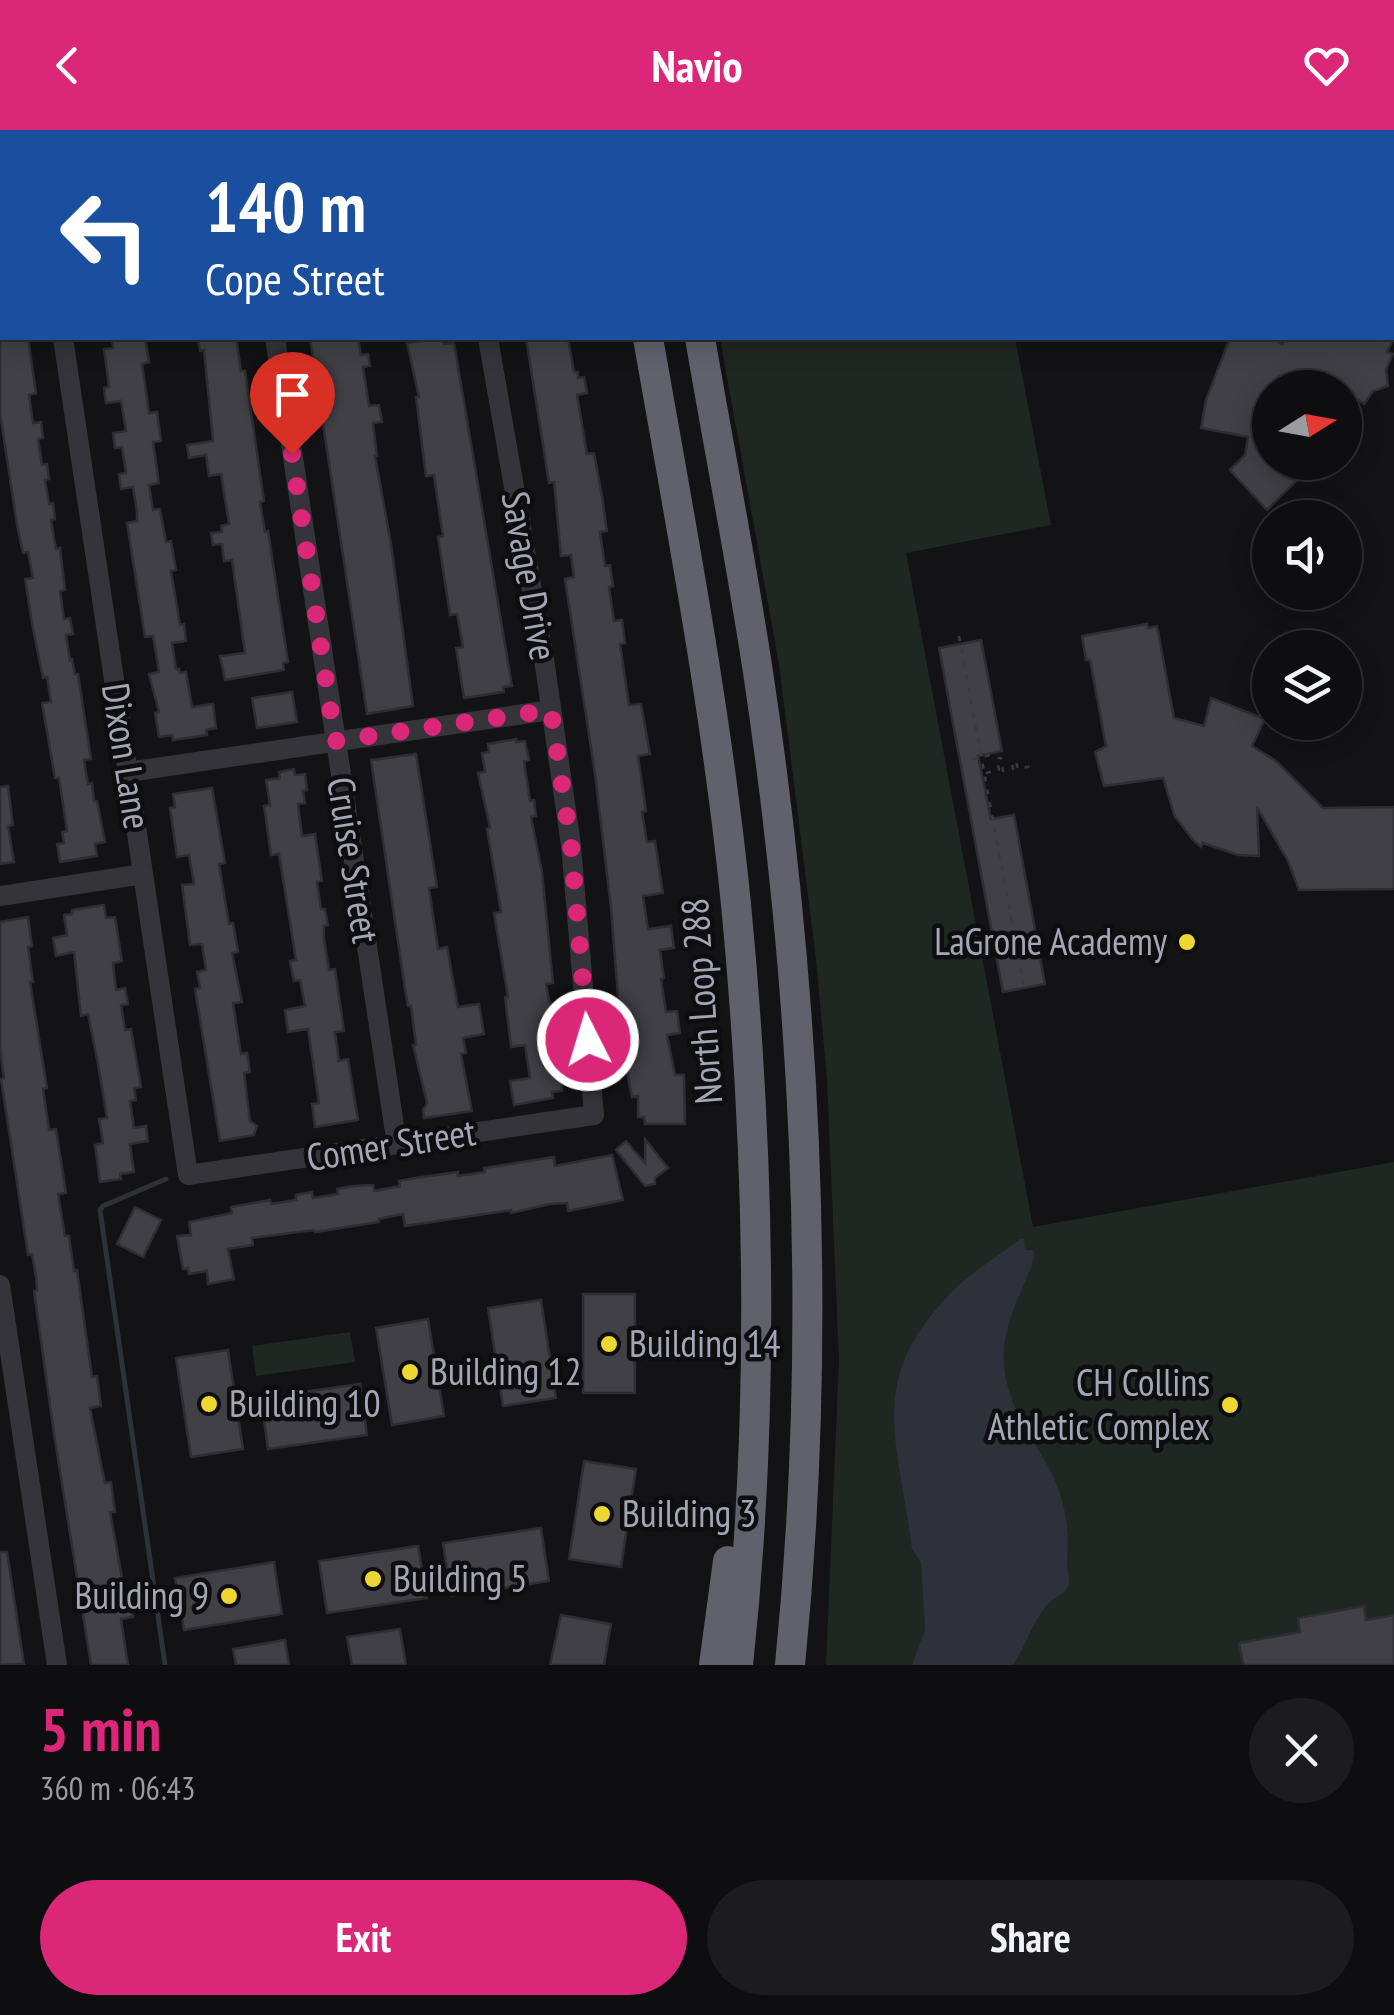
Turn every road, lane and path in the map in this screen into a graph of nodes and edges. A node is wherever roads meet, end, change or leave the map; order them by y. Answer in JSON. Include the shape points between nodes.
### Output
{"nodes":[{"id":1,"x":63,"y":340,"type":"edge"},
{"id":2,"x":276,"y":340,"type":"edge"},
{"id":3,"x":488,"y":340,"type":"edge"},
{"id":4,"x":648,"y":340,"type":"edge"},
{"id":5,"x":700,"y":340,"type":"edge"},
{"id":6,"x":959,"y":636,"type":"dead end"},
{"id":7,"x":551,"y":710,"type":"junction"},
{"id":8,"x":335,"y":741,"type":"junction"},
{"id":9,"x":991,"y":755,"type":"dead end"},
{"id":10,"x":982,"y":757,"type":"junction"},
{"id":11,"x":972,"y":759,"type":"dead end"},
{"id":12,"x":1032,"y":766,"type":"dead end"},
{"id":13,"x":128,"y":772,"type":"junction"},
{"id":14,"x":984,"y":773,"type":"junction"},
{"id":15,"x":144,"y":874,"type":"junction"},
{"id":16,"x":0,"y":896,"type":"edge"},
{"id":17,"x":1024,"y":988,"type":"dead end"},
{"id":18,"x":594,"y":1115,"type":"joint"},
{"id":19,"x":397,"y":1145,"type":"junction"},
{"id":20,"x":188,"y":1175,"type":"joint"},
{"id":21,"x":0,"y":1285,"type":"edge"},
{"id":22,"x":754,"y":1349,"type":"junction"},
{"id":23,"x":8,"y":1397,"type":"edge"},
{"id":24,"x":800,"y":1522,"type":"junction"},
{"id":25,"x":57,"y":1665,"type":"edge"},
{"id":26,"x":714,"y":1665,"type":"edge"},
{"id":27,"x":738,"y":1665,"type":"edge"},
{"id":28,"x":790,"y":1665,"type":"edge"},
{"id":29,"x":805,"y":1665,"type":"edge"}],
"edges":[{"from":1,"to":13,"type":"street","name":"Dixon Lane"},
{"from":2,"to":8,"type":"street","name":"Cruise Street"},
{"from":3,"to":7,"type":"street","name":"Savage Drive"},
{"from":4,"to":22,"type":"highway","name":"North Loop 288","via":[[736,902],[750,1094]]},
{"from":5,"to":24,"type":"highway","via":[[758,672],[794,996],[806,1256]]},
{"from":6,"to":10,"type":"path"},
{"from":7,"to":8,"type":"street"},
{"from":7,"to":18,"type":"street","name":"Savage Drive","via":[[571,845]]},
{"from":8,"to":13,"type":"street"},
{"from":8,"to":19,"type":"street","name":"Cruise Street"},
{"from":9,"to":10,"type":"path"},
{"from":10,"to":11,"type":"path"},
{"from":10,"to":14,"type":"path"},
{"from":12,"to":14,"type":"path","via":[[1018,769],[1012,762],[1013,769],[1003,771],[997,758],[999,770]]},
{"from":13,"to":15,"type":"street","name":"Dixon Lane"},
{"from":14,"to":17,"type":"path"},
{"from":15,"to":16,"type":"street"},
{"from":15,"to":20,"type":"street","name":"Dixon Lane"},
{"from":18,"to":19,"type":"street","name":"Comer Street"},
{"from":19,"to":20,"type":"street","name":"Comer Street"},
{"from":21,"to":23,"type":"street"},
{"from":22,"to":26,"type":"highway"},
{"from":22,"to":27,"type":"highway","name":"North Loop 288"},
{"from":23,"to":25,"type":"street"},
{"from":24,"to":28,"type":"highway"},
{"from":24,"to":29,"type":"highway"}]}
